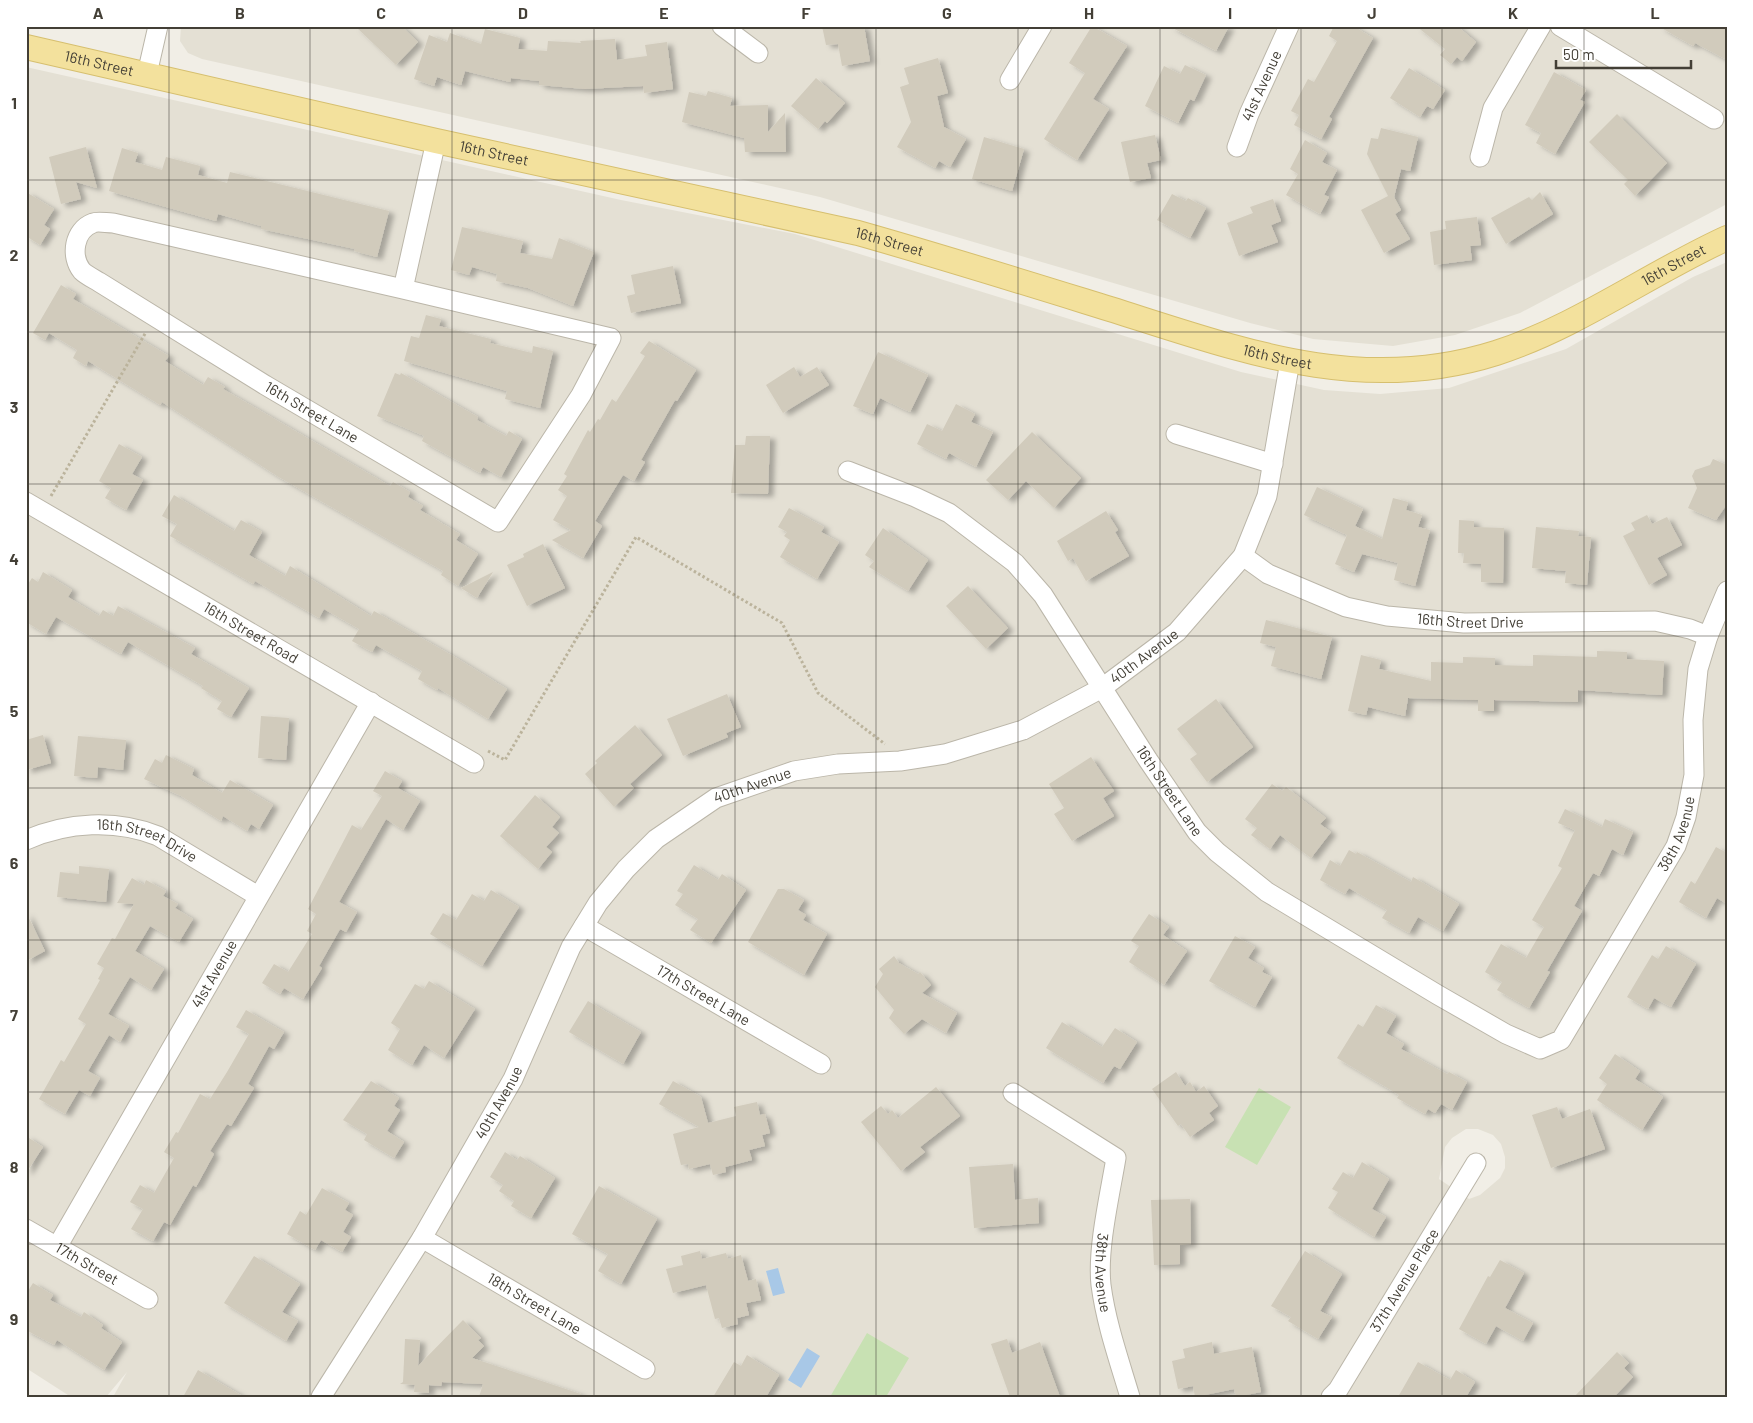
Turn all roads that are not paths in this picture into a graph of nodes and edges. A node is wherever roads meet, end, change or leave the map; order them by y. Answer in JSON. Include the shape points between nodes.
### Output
{"nodes":[{"id":1,"x":158,"y":26,"type":"edge"},
{"id":2,"x":722,"y":26,"type":"edge"},
{"id":3,"x":1042,"y":26,"type":"edge"},
{"id":4,"x":1289,"y":26,"type":"edge"},
{"id":5,"x":1541,"y":26,"type":"edge"},
{"id":6,"x":1560,"y":26,"type":"edge"},
{"id":7,"x":26,"y":47,"type":"edge"},
{"id":8,"x":758,"y":53,"type":"dead end"},
{"id":9,"x":147,"y":74,"type":"junction"},
{"id":10,"x":1010,"y":80,"type":"dead end"},
{"id":11,"x":1714,"y":119,"type":"dead end"},
{"id":12,"x":436,"y":141,"type":"junction"},
{"id":13,"x":1237,"y":147,"type":"dead end"},
{"id":14,"x":1480,"y":156,"type":"dead end"},
{"id":15,"x":1727,"y":238,"type":"edge"},
{"id":16,"x":403,"y":289,"type":"junction"},
{"id":17,"x":1290,"y":361,"type":"junction"},
{"id":18,"x":1176,"y":434,"type":"dead end"},
{"id":19,"x":1273,"y":464,"type":"junction"},
{"id":20,"x":848,"y":471,"type":"dead end"},
{"id":21,"x":32,"y":509,"type":"edge"},
{"id":22,"x":1244,"y":556,"type":"junction"},
{"id":23,"x":1727,"y":591,"type":"edge"},
{"id":24,"x":1708,"y":636,"type":"junction"},
{"id":25,"x":1102,"y":688,"type":"junction"},
{"id":26,"x":371,"y":702,"type":"junction"},
{"id":27,"x":474,"y":763,"type":"road end"},
{"id":28,"x":26,"y":840,"type":"edge"},
{"id":29,"x":258,"y":896,"type":"junction"},
{"id":30,"x":584,"y":926,"type":"junction"},
{"id":31,"x":1548,"y":1045,"type":"joint"},
{"id":32,"x":821,"y":1064,"type":"dead end"},
{"id":33,"x":1012,"y":1093,"type":"dead end"},
{"id":34,"x":1476,"y":1163,"type":"dead end"},
{"id":35,"x":26,"y":1229,"type":"edge"},
{"id":36,"x":422,"y":1238,"type":"junction"},
{"id":37,"x":57,"y":1247,"type":"junction"},
{"id":38,"x":148,"y":1299,"type":"dead end"},
{"id":39,"x":645,"y":1369,"type":"dead end"},
{"id":40,"x":321,"y":1397,"type":"edge"},
{"id":41,"x":1130,"y":1397,"type":"edge"},
{"id":42,"x":1331,"y":1397,"type":"edge"}],
"edges":[{"from":1,"to":9,"type":"street"},
{"from":2,"to":8,"type":"street"},
{"from":3,"to":10,"type":"street"},
{"from":4,"to":13,"type":"street","name":"41st Avenue"},
{"from":5,"to":14,"type":"street","via":[[1493,108]]},
{"from":6,"to":11,"type":"street"},
{"from":7,"to":9,"type":"main road","name":"16th Street"},
{"from":9,"to":12,"type":"main road","name":"16th Street"},
{"from":12,"to":16,"type":"street"},
{"from":12,"to":17,"type":"main road","name":"16th Street","via":[[858,234],[1223,345]]},
{"from":15,"to":17,"type":"main road","name":"16th Street","via":[[1538,337],[1496,353],[1413,370],[1328,368]]},
{"from":16,"to":16,"type":"street","name":"16th Street Lane","via":[[611,338],[581,395],[498,522],[265,385],[82,271],[75,248],[83,228],[94,222],[112,223]]},
{"from":17,"to":19,"type":"street","name":"40th Avenue"},
{"from":18,"to":19,"type":"street"},
{"from":19,"to":22,"type":"street","name":"40th Avenue","via":[[1267,496]]},
{"from":20,"to":25,"type":"street","name":"16th Street Lane","via":[[949,513],[1015,563],[1043,595]]},
{"from":21,"to":26,"type":"street","name":"16th Street Road"},
{"from":22,"to":24,"type":"street","name":"16th Street Drive","via":[[1268,574],[1346,607],[1387,616],[1464,622],[1655,621]]},
{"from":22,"to":25,"type":"street","name":"40th Avenue","via":[[1177,632]]},
{"from":23,"to":24,"type":"street","name":"38th Avenue"},
{"from":24,"to":31,"type":"street","name":"38th Avenue","via":[[1698,669],[1695,694],[1694,775],[1686,817],[1676,846],[1561,1040]]},
{"from":25,"to":30,"type":"street","name":"40th Avenue","via":[[1023,730],[945,754],[900,762],[838,764],[794,771],[716,798],[656,839],[604,896]]},
{"from":25,"to":31,"type":"street","name":"16th Street Lane","via":[[1186,816],[1217,852],[1267,892],[1438,995],[1514,1038],[1540,1049]]},
{"from":26,"to":27,"type":"street","name":"16th Street Road"},
{"from":26,"to":29,"type":"street","name":"41st Avenue"},
{"from":28,"to":29,"type":"street","name":"16th Street Drive","via":[[69,826],[101,824],[146,831]]},
{"from":29,"to":37,"type":"street","name":"41st Avenue"},
{"from":30,"to":32,"type":"street","name":"17th Street Lane"},
{"from":30,"to":36,"type":"street","name":"40th Avenue","via":[[571,947],[512,1079]]},
{"from":33,"to":41,"type":"street","name":"38th Avenue","via":[[1116,1158],[1103,1232],[1101,1283]]},
{"from":34,"to":42,"type":"street","name":"37th Avenue Place"},
{"from":35,"to":37,"type":"street","name":"17th Street"},
{"from":36,"to":39,"type":"street","name":"18th Street Lane"},
{"from":36,"to":40,"type":"street","name":"40th Avenue"},
{"from":37,"to":38,"type":"street","name":"17th Street"}]}
